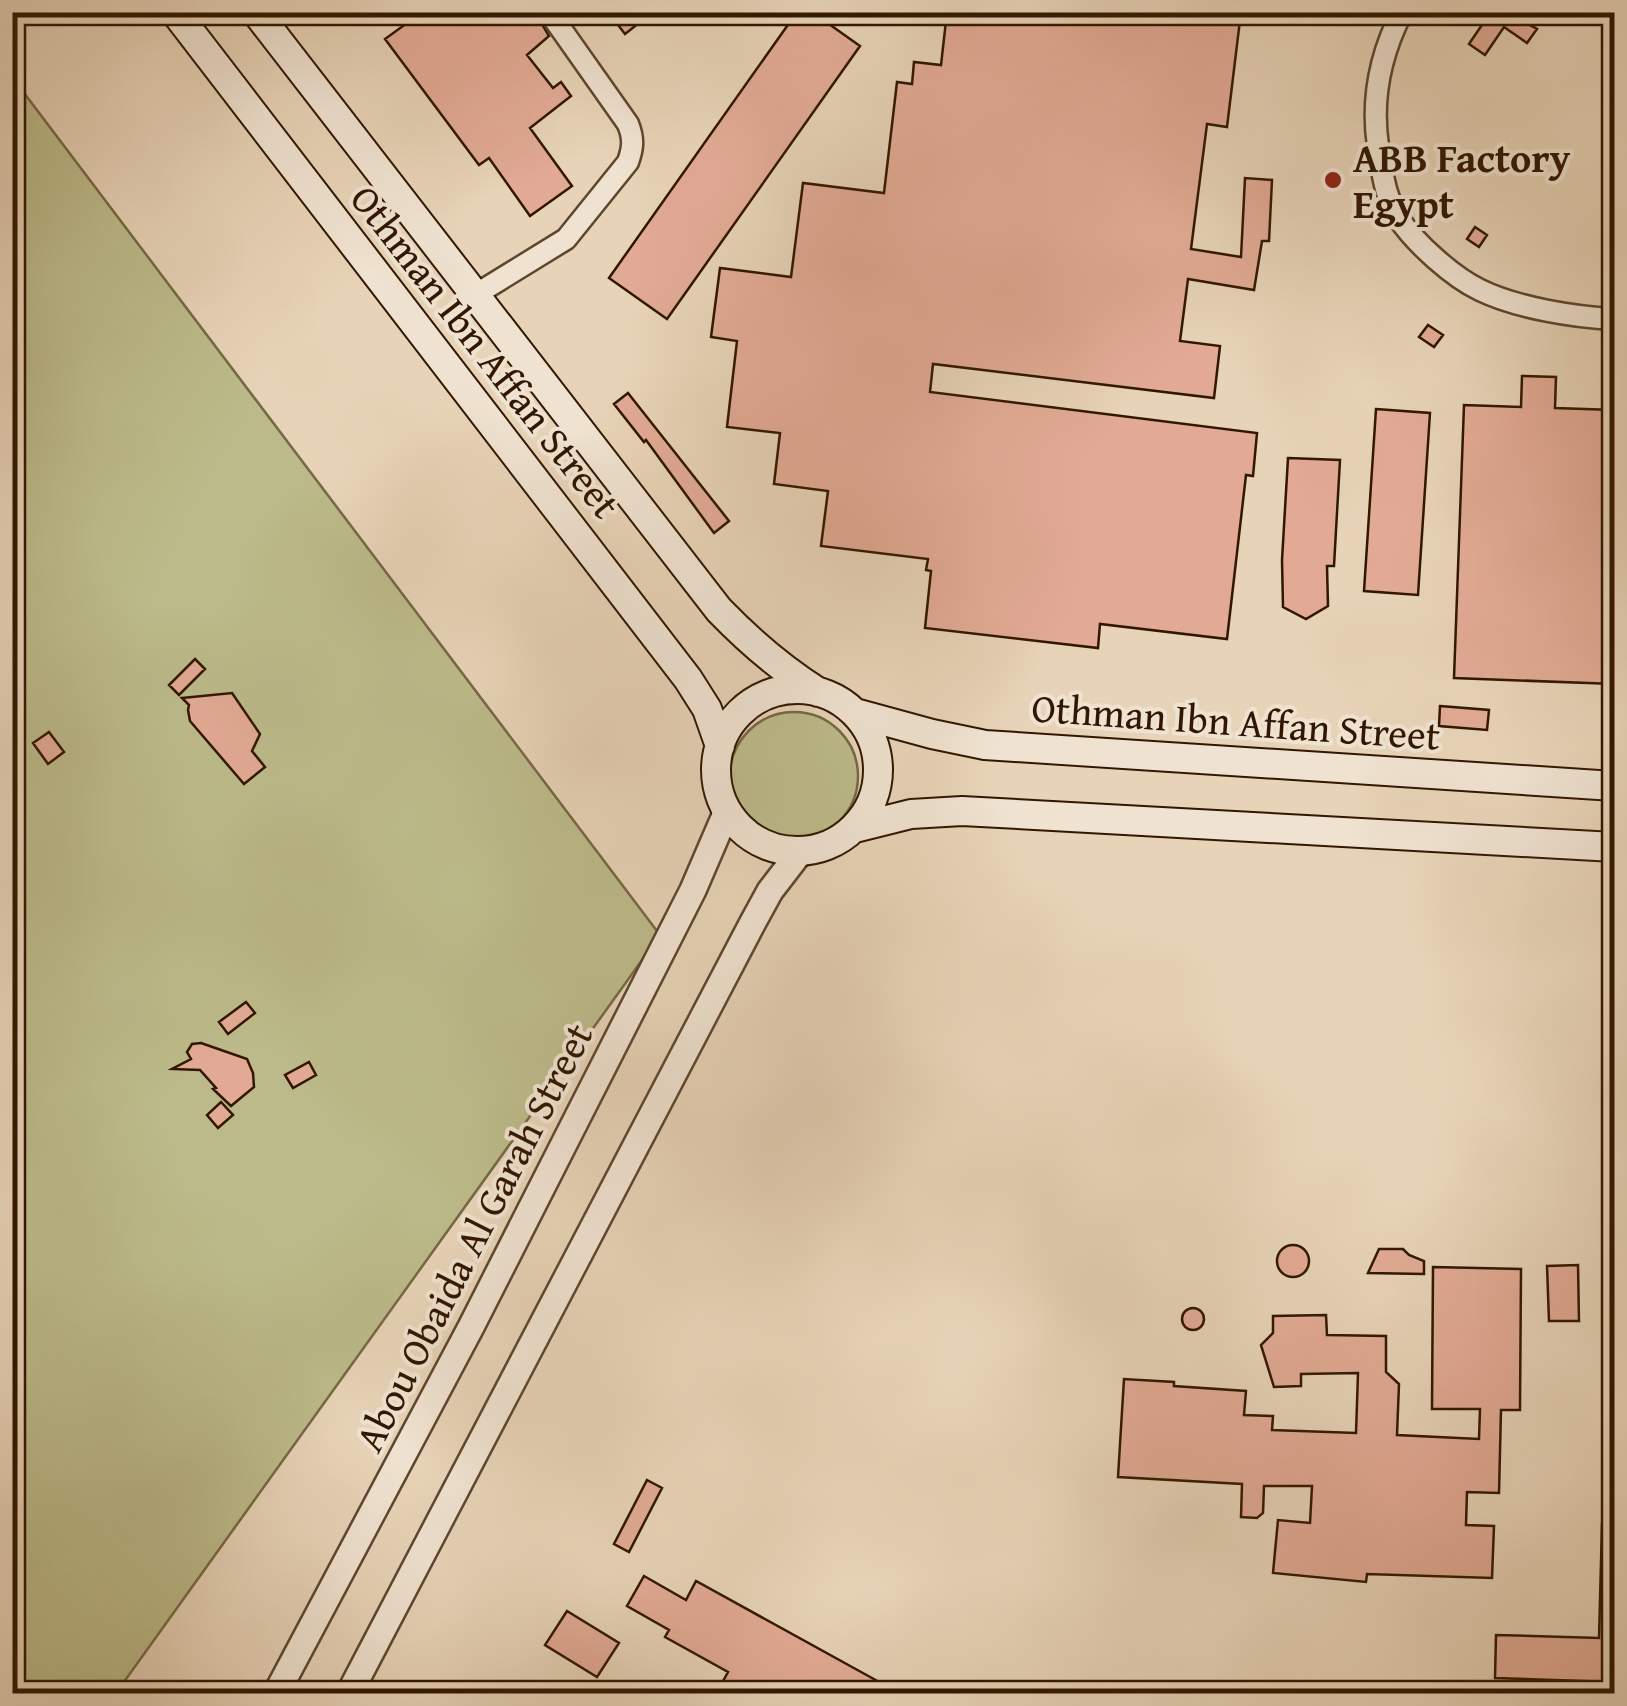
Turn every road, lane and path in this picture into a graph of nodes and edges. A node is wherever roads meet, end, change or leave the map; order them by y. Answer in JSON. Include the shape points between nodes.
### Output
{"nodes":[{"id":1,"x":175,"y":12,"type":"edge"},
{"id":2,"x":256,"y":12,"type":"edge"},
{"id":3,"x":550,"y":12,"type":"edge"},
{"id":4,"x":1402,"y":12,"type":"edge"},
{"id":5,"x":475,"y":294,"type":"junction"},
{"id":6,"x":1614,"y":319,"type":"edge"},
{"id":7,"x":818,"y":692,"type":"junction"},
{"id":8,"x":855,"y":713,"type":"junction"},
{"id":9,"x":720,"y":746,"type":"junction"},
{"id":10,"x":1614,"y":786,"type":"edge"},
{"id":11,"x":727,"y":810,"type":"junction"},
{"id":12,"x":855,"y":828,"type":"junction"},
{"id":13,"x":1614,"y":847,"type":"edge"},
{"id":14,"x":800,"y":852,"type":"junction"},
{"id":15,"x":276,"y":1694,"type":"edge"},
{"id":16,"x":349,"y":1694,"type":"edge"}],
"edges":[{"from":1,"to":9,"type":"main road","name":"Othman Ibn Affan Street","via":[[688,679]]},
{"from":2,"to":5,"type":"main road","name":"Othman Ibn Affan Street"},
{"from":3,"to":5,"type":"street","via":[[628,124],[633,148],[566,238]]},
{"from":4,"to":6,"type":"street","via":[[1376,84],[1383,180],[1398,218],[1428,253],[1479,289],[1537,308]]},
{"from":5,"to":7,"type":"main road","name":"Othman Ibn Affan Street","via":[[720,610],[755,647]]},
{"from":7,"to":8,"type":"main road"},
{"from":7,"to":9,"type":"main road","via":[[769,694],[730,724]]},
{"from":8,"to":10,"type":"main road","name":"Othman Ibn Affan Street","via":[[985,745]]},
{"from":8,"to":12,"type":"main road","via":[[878,758],[878,783]]},
{"from":9,"to":11,"type":"main road","via":[[718,792]]},
{"from":11,"to":14,"type":"main road","via":[[746,833]]},
{"from":11,"to":15,"type":"street","name":"Abou Obaida Al Garah Street","via":[[480,1310]]},
{"from":12,"to":13,"type":"main road","via":[[962,810]]},
{"from":12,"to":14,"type":"main road"},
{"from":14,"to":16,"type":"street","via":[[752,924]]}]}
